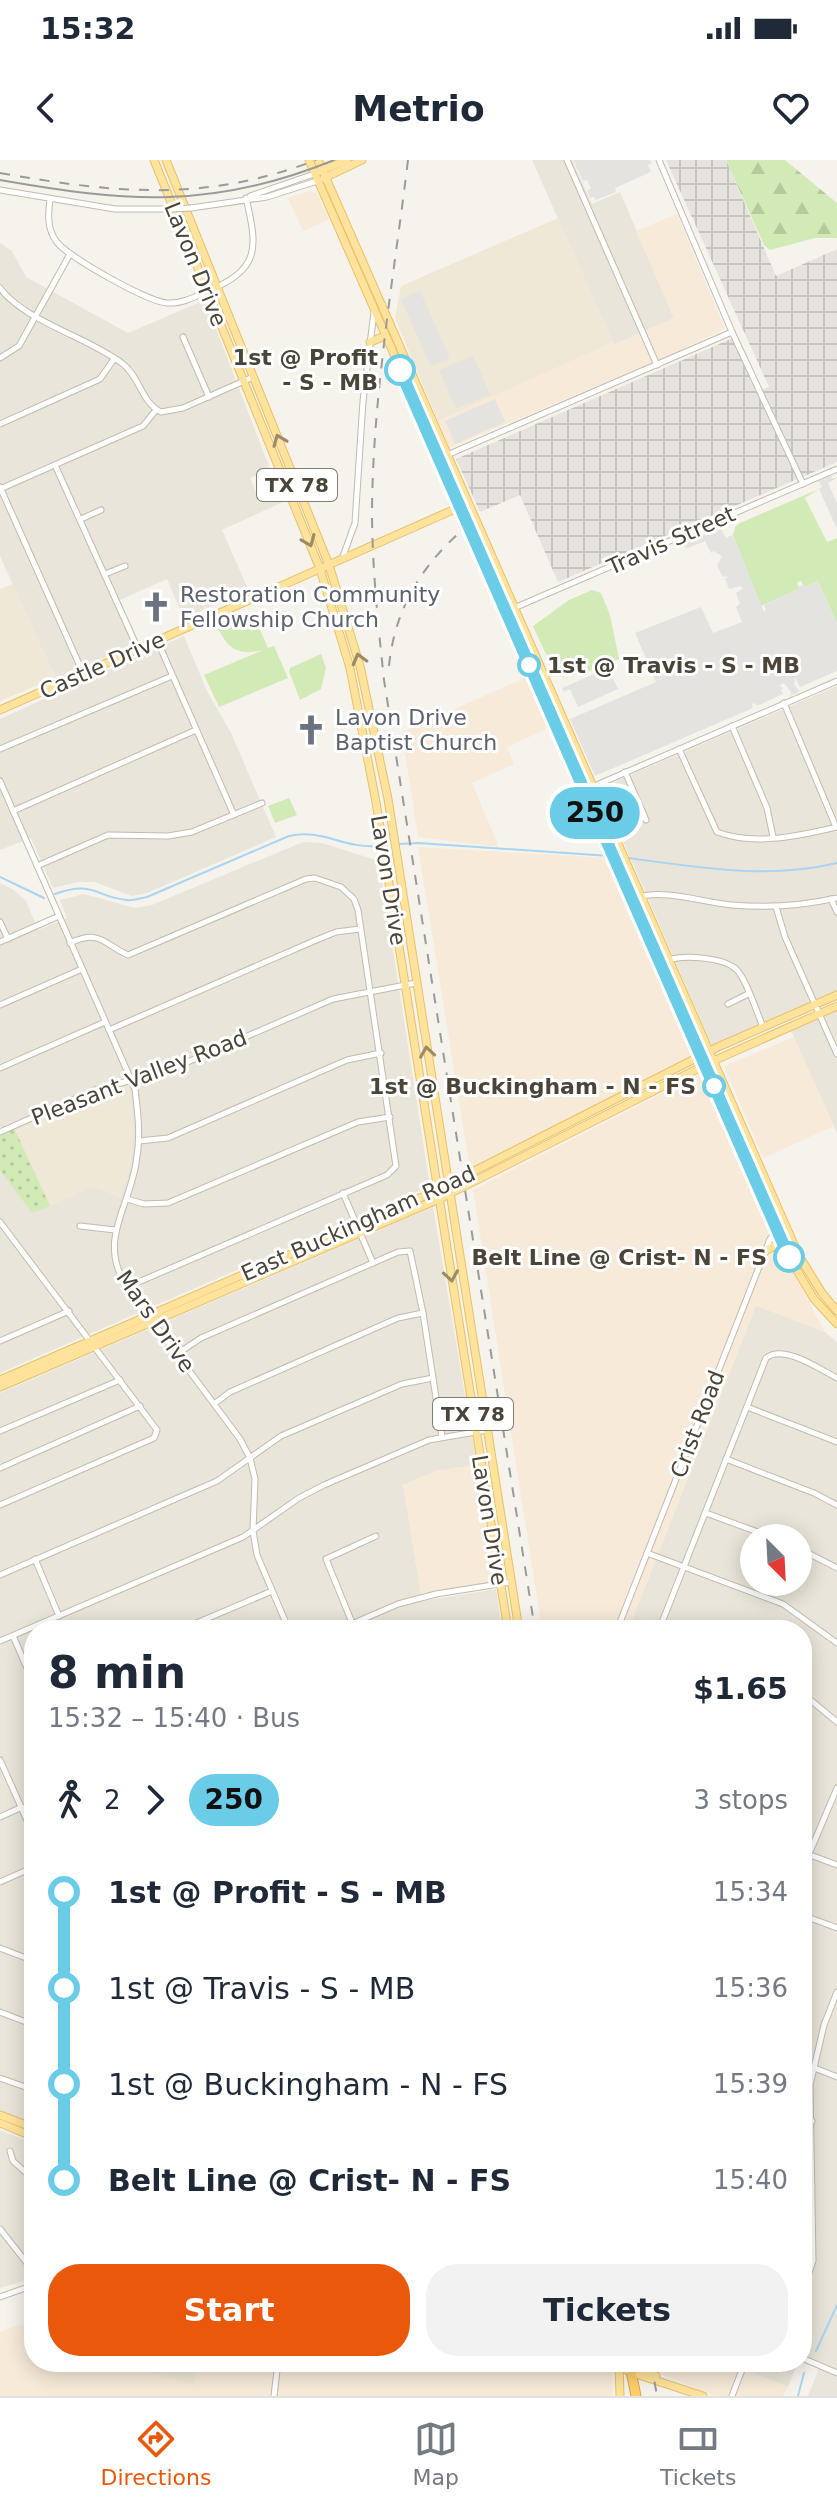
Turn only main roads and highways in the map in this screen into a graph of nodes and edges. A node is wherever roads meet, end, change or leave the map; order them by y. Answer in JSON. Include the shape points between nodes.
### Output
{"nodes":[{"id":1,"x":154,"y":160,"type":"edge"},
{"id":2,"x":166,"y":160,"type":"edge"},
{"id":3,"x":309,"y":160,"type":"edge"},
{"id":4,"x":318,"y":160,"type":"edge"},
{"id":5,"x":347,"y":160,"type":"edge"},
{"id":6,"x":362,"y":160,"type":"edge"},
{"id":7,"x":320,"y":176,"type":"junction"},
{"id":8,"x":385,"y":336,"type":"junction"},
{"id":9,"x":370,"y":342,"type":"road end"},
{"id":10,"x":408,"y":379,"type":"junction"},
{"id":11,"x":467,"y":503,"type":"junction"},
{"id":12,"x":459,"y":507,"type":"junction"},
{"id":13,"x":329,"y":565,"type":"junction"},
{"id":14,"x":320,"y":569,"type":"junction"},
{"id":15,"x":504,"y":596,"type":"junction"},
{"id":16,"x":354,"y":686,"type":"junction"},
{"id":17,"x":0,"y":710,"type":"edge"},
{"id":18,"x":372,"y":718,"type":"junction"},
{"id":19,"x":381,"y":761,"type":"junction"},
{"id":20,"x":370,"y":764,"type":"junction"},
{"id":21,"x":589,"y":788,"type":"junction"},
{"id":22,"x":616,"y":851,"type":"junction"},
{"id":23,"x":637,"y":899,"type":"junction"},
{"id":24,"x":676,"y":986,"type":"junction"},
{"id":25,"x":837,"y":995,"type":"edge"},
{"id":26,"x":837,"y":1006,"type":"edge"},
{"id":27,"x":788,"y":1016,"type":"junction"},
{"id":28,"x":769,"y":1036,"type":"junction"},
{"id":29,"x":709,"y":1052,"type":"junction"},
{"id":30,"x":706,"y":1061,"type":"junction"},
{"id":31,"x":754,"y":1153,"type":"junction"},
{"id":32,"x":746,"y":1158,"type":"junction"},
{"id":33,"x":449,"y":1189,"type":"junction"},
{"id":34,"x":438,"y":1194,"type":"junction"},
{"id":35,"x":785,"y":1248,"type":"junction"},
{"id":36,"x":765,"y":1251,"type":"road end"},
{"id":37,"x":837,"y":1311,"type":"edge"},
{"id":38,"x":837,"y":1324,"type":"edge"},
{"id":39,"x":93,"y":1344,"type":"junction"},
{"id":40,"x":0,"y":1380,"type":"edge"},
{"id":41,"x":0,"y":1387,"type":"edge"},
{"id":42,"x":500,"y":1510,"type":"junction"},
{"id":43,"x":489,"y":1512,"type":"junction"},
{"id":44,"x":506,"y":1620,"type":"edge"},
{"id":45,"x":517,"y":1620,"type":"edge"},
{"id":46,"x":0,"y":2115,"type":"edge"},
{"id":47,"x":0,"y":2123,"type":"edge"},
{"id":48,"x":24,"y":2128,"type":"edge"},
{"id":49,"x":24,"y":2130,"type":"edge"},
{"id":50,"x":624,"y":2372,"type":"edge"},
{"id":51,"x":627,"y":2372,"type":"edge"},
{"id":52,"x":641,"y":2372,"type":"edge"},
{"id":53,"x":699,"y":2394,"type":"edge"},
{"id":54,"x":620,"y":2396,"type":"edge"},
{"id":55,"x":633,"y":2396,"type":"edge"}],
"edges":[{"from":1,"to":14,"type":"main road","name":"Lavon Drive","number":"TX 78","one_way":true},
{"from":13,"to":2,"type":"main road","name":"Lavon Drive","number":"TX 78","one_way":true},
{"from":3,"to":7,"type":"main road"},
{"from":4,"to":7,"type":"main road"},
{"from":5,"to":7,"type":"main road"},
{"from":6,"to":7,"type":"main road"},
{"from":7,"to":8,"type":"main road"},
{"from":7,"to":10,"type":"main road","via":[[376,295]]},
{"from":8,"to":9,"type":"main road"},
{"from":8,"to":10,"type":"main road"},
{"from":10,"to":11,"type":"main road"},
{"from":10,"to":12,"type":"main road"},
{"from":11,"to":12,"type":"main road","name":"Castle Drive"},
{"from":11,"to":15,"type":"main road"},
{"from":12,"to":13,"type":"main road","name":"Castle Drive"},
{"from":12,"to":15,"type":"main road"},
{"from":13,"to":14,"type":"main road","name":"Castle Drive"},
{"from":18,"to":13,"type":"main road","name":"Lavon Drive","number":"TX 78","one_way":true},
{"from":14,"to":16,"type":"main road","name":"Lavon Drive","number":"TX 78"},
{"from":14,"to":17,"type":"main road","name":"Castle Drive"},
{"from":15,"to":21,"type":"main road"},
{"from":16,"to":18,"type":"main road","via":[[362,692]]},
{"from":16,"to":20,"type":"main road","name":"Lavon Drive","number":"TX 78"},
{"from":18,"to":19,"type":"main road","name":"Lavon Drive","number":"TX 78"},
{"from":19,"to":20,"type":"main road"},
{"from":33,"to":19,"type":"main road","name":"Lavon Drive","number":"TX 78","one_way":true},
{"from":20,"to":34,"type":"main road","name":"Lavon Drive","number":"TX 78"},
{"from":21,"to":22,"type":"main road"},
{"from":21,"to":22,"type":"main road","via":[[599,822]]},
{"from":22,"to":23,"type":"main road"},
{"from":23,"to":24,"type":"main road"},
{"from":23,"to":24,"type":"main road"},
{"from":24,"to":29,"type":"main road"},
{"from":24,"to":30,"type":"main road"},
{"from":25,"to":27,"type":"main road","name":"East Buckingham Road"},
{"from":26,"to":28,"type":"main road"},
{"from":27,"to":28,"type":"main road"},
{"from":27,"to":29,"type":"main road","name":"East Buckingham Road"},
{"from":28,"to":30,"type":"main road"},
{"from":29,"to":30,"type":"main road","name":"East Buckingham Road"},
{"from":30,"to":31,"type":"main road"},
{"from":30,"to":32,"type":"main road"},
{"from":30,"to":33,"type":"main road","name":"East Buckingham Road"},
{"from":31,"to":32,"type":"main road"},
{"from":31,"to":37,"type":"main road","via":[[811,1278]]},
{"from":32,"to":35,"type":"main road"},
{"from":33,"to":34,"type":"main road","name":"East Buckingham Road"},
{"from":33,"to":42,"type":"main road","name":"Lavon Drive","number":"TX 78"},
{"from":34,"to":39,"type":"main road","name":"East Buckingham Road"},
{"from":34,"to":43,"type":"main road","name":"Lavon Drive","number":"TX 78","one_way":true},
{"from":35,"to":36,"type":"main road"},
{"from":35,"to":38,"type":"main road","via":[[802,1282]]},
{"from":39,"to":40,"type":"main road","name":"East Buckingham Road"},
{"from":39,"to":41,"type":"main road","name":"East Buckingham Road"},
{"from":42,"to":43,"type":"main road"},
{"from":42,"to":45,"type":"main road","name":"Lavon Drive","number":"TX 78"},
{"from":43,"to":44,"type":"main road","name":"Lavon Drive","number":"TX 78"},
{"from":46,"to":48,"type":"main road"},
{"from":47,"to":49,"type":"main road"},
{"from":50,"to":54,"type":"main road"},
{"from":51,"to":55,"type":"highway"},
{"from":52,"to":53,"type":"main road"}]}
